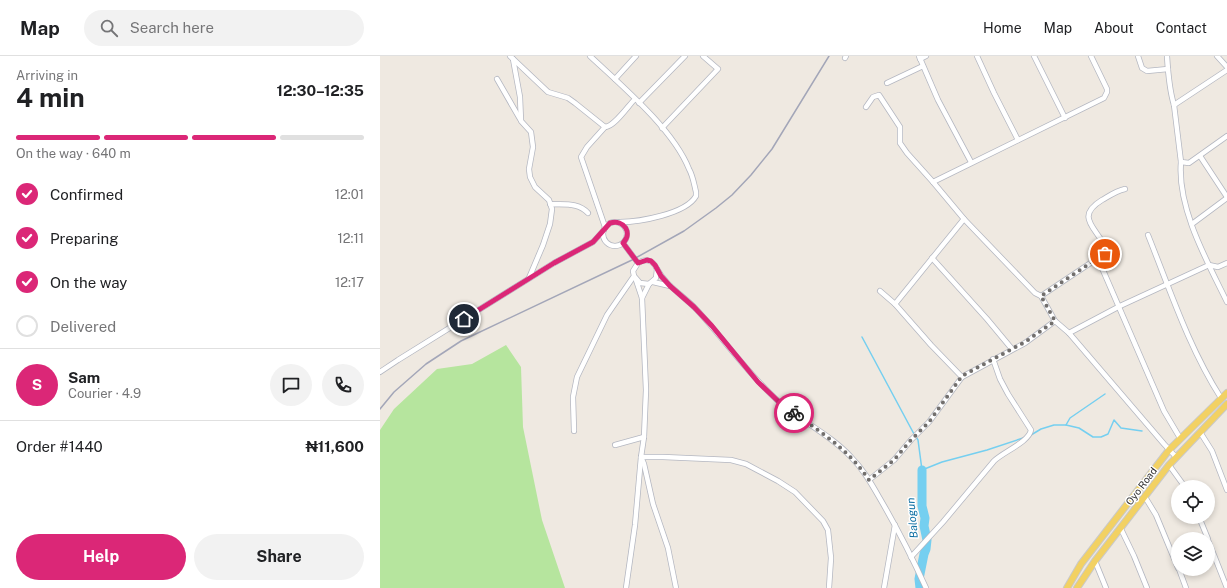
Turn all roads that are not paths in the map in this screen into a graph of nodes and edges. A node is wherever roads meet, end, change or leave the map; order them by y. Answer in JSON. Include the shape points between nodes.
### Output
{"nodes":[{"id":1,"x":590,"y":56,"type":"edge"},
{"id":2,"x":636,"y":56,"type":"edge"},
{"id":3,"x":685,"y":56,"type":"edge"},
{"id":4,"x":703,"y":56,"type":"edge"},
{"id":5,"x":926,"y":56,"type":"edge"},
{"id":6,"x":977,"y":56,"type":"edge"},
{"id":7,"x":1034,"y":56,"type":"edge"},
{"id":8,"x":1091,"y":56,"type":"edge"},
{"id":9,"x":1138,"y":56,"type":"edge"},
{"id":10,"x":1167,"y":56,"type":"edge"},
{"id":11,"x":1217,"y":56,"type":"edge"},
{"id":12,"x":920,"y":57,"type":"edge"},
{"id":13,"x":511,"y":58,"type":"edge"},
{"id":14,"x":923,"y":66,"type":"junction"},
{"id":15,"x":1227,"y":68,"type":"edge"},
{"id":16,"x":1167,"y":69,"type":"junction"},
{"id":17,"x":615,"y":79,"type":"junction"},
{"id":18,"x":497,"y":80,"type":"dead end"},
{"id":19,"x":887,"y":83,"type":"dead end"},
{"id":20,"x":635,"y":99,"type":"junction"},
{"id":21,"x":639,"y":103,"type":"junction"},
{"id":22,"x":1174,"y":105,"type":"junction"},
{"id":23,"x":866,"y":107,"type":"dead end"},
{"id":24,"x":1065,"y":118,"type":"junction"},
{"id":25,"x":521,"y":121,"type":"junction"},
{"id":26,"x":605,"y":127,"type":"junction"},
{"id":27,"x":662,"y":128,"type":"junction"},
{"id":28,"x":1227,"y":136,"type":"edge"},
{"id":29,"x":1018,"y":140,"type":"junction"},
{"id":30,"x":1200,"y":156,"type":"junction"},
{"id":31,"x":971,"y":162,"type":"junction"},
{"id":32,"x":1181,"y":162,"type":"junction"},
{"id":33,"x":933,"y":182,"type":"junction"},
{"id":34,"x":1124,"y":189,"type":"dead end"},
{"id":35,"x":1227,"y":197,"type":"edge"},
{"id":36,"x":550,"y":204,"type":"junction"},
{"id":37,"x":588,"y":212,"type":"dead end"},
{"id":38,"x":964,"y":219,"type":"junction"},
{"id":39,"x":620,"y":222,"type":"junction"},
{"id":40,"x":636,"y":222,"type":"junction"},
{"id":41,"x":1192,"y":224,"type":"junction"},
{"id":42,"x":604,"y":229,"type":"junction"},
{"id":43,"x":627,"y":232,"type":"junction"},
{"id":44,"x":1148,"y":235,"type":"dead end"},
{"id":45,"x":593,"y":242,"type":"junction"},
{"id":46,"x":606,"y":242,"type":"junction"},
{"id":47,"x":623,"y":243,"type":"junction"},
{"id":48,"x":932,"y":258,"type":"junction"},
{"id":49,"x":1099,"y":261,"type":"junction"},
{"id":50,"x":638,"y":263,"type":"junction"},
{"id":51,"x":1227,"y":263,"type":"edge"},
{"id":52,"x":1209,"y":266,"type":"junction"},
{"id":53,"x":657,"y":269,"type":"junction"},
{"id":54,"x":635,"y":278,"type":"junction"},
{"id":55,"x":529,"y":279,"type":"junction"},
{"id":56,"x":651,"y":283,"type":"junction"},
{"id":57,"x":1167,"y":285,"type":"junction"},
{"id":58,"x":670,"y":286,"type":"junction"},
{"id":59,"x":880,"y":291,"type":"dead end"},
{"id":60,"x":1041,"y":296,"type":"junction"},
{"id":61,"x":642,"y":298,"type":"junction"},
{"id":62,"x":1227,"y":302,"type":"edge"},
{"id":63,"x":895,"y":304,"type":"junction"},
{"id":64,"x":1120,"y":306,"type":"junction"},
{"id":65,"x":1055,"y":321,"type":"junction"},
{"id":66,"x":1069,"y":333,"type":"junction"},
{"id":67,"x":1012,"y":349,"type":"junction"},
{"id":68,"x":993,"y":359,"type":"junction"},
{"id":69,"x":380,"y":372,"type":"edge"},
{"id":70,"x":962,"y":376,"type":"junction"},
{"id":71,"x":1227,"y":393,"type":"edge"},
{"id":72,"x":1221,"y":398,"type":"junction"},
{"id":73,"x":1227,"y":404,"type":"edge"},
{"id":74,"x":574,"y":430,"type":"dead end"},
{"id":75,"x":1200,"y":432,"type":"junction"},
{"id":76,"x":644,"y":437,"type":"junction"},
{"id":77,"x":1180,"y":438,"type":"junction"},
{"id":78,"x":615,"y":446,"type":"dead end"},
{"id":79,"x":1169,"y":450,"type":"junction"},
{"id":80,"x":641,"y":457,"type":"junction"},
{"id":81,"x":1176,"y":457,"type":"junction"},
{"id":82,"x":1169,"y":465,"type":"junction"},
{"id":83,"x":869,"y":480,"type":"junction"},
{"id":84,"x":1180,"y":480,"type":"edge"},
{"id":85,"x":1227,"y":490,"type":"edge"},
{"id":86,"x":1145,"y":497,"type":"junction"},
{"id":87,"x":895,"y":524,"type":"junction"},
{"id":88,"x":1121,"y":529,"type":"junction"},
{"id":89,"x":1171,"y":551,"type":"edge"},
{"id":90,"x":911,"y":557,"type":"junction"},
{"id":91,"x":1215,"y":557,"type":"edge"},
{"id":92,"x":1096,"y":561,"type":"junction"},
{"id":93,"x":1181,"y":576,"type":"edge"},
{"id":94,"x":626,"y":588,"type":"edge"},
{"id":95,"x":676,"y":588,"type":"edge"},
{"id":96,"x":829,"y":588,"type":"edge"},
{"id":97,"x":884,"y":588,"type":"edge"},
{"id":98,"x":926,"y":588,"type":"edge"},
{"id":99,"x":1067,"y":588,"type":"edge"},
{"id":100,"x":1077,"y":588,"type":"edge"},
{"id":101,"x":1106,"y":588,"type":"edge"},
{"id":102,"x":1147,"y":588,"type":"edge"},
{"id":103,"x":1186,"y":588,"type":"edge"},
{"id":104,"x":1227,"y":588,"type":"edge"}],
"edges":[{"from":1,"to":17,"type":"street"},
{"from":2,"to":17,"type":"street"},
{"from":3,"to":21,"type":"street"},
{"from":4,"to":27,"type":"street","via":[[718,69]]},
{"from":5,"to":12,"type":"street"},
{"from":6,"to":29,"type":"street"},
{"from":7,"to":24,"type":"street"},
{"from":8,"to":24,"type":"street","via":[[1107,89],[1106,95]]},
{"from":9,"to":16,"type":"street","via":[[1142,68],[1147,71]]},
{"from":10,"to":16,"type":"street"},
{"from":11,"to":15,"type":"street"},
{"from":12,"to":14,"type":"street"},
{"from":13,"to":25,"type":"street","via":[[520,97]]},
{"from":13,"to":26,"type":"street","via":[[548,92],[568,98]]},
{"from":14,"to":19,"type":"street"},
{"from":14,"to":31,"type":"street"},
{"from":15,"to":22,"type":"street"},
{"from":16,"to":22,"type":"street"},
{"from":17,"to":20,"type":"street"},
{"from":18,"to":25,"type":"street"},
{"from":20,"to":21,"type":"street"},
{"from":20,"to":26,"type":"street","via":[[614,122]]},
{"from":21,"to":27,"type":"street"},
{"from":22,"to":32,"type":"street"},
{"from":23,"to":33,"type":"street","via":[[879,95],[900,127],[900,143],[906,153]]},
{"from":24,"to":29,"type":"street"},
{"from":25,"to":36,"type":"street","via":[[531,132],[533,147],[528,169],[530,176],[535,187]]},
{"from":26,"to":42,"type":"street","via":[[581,156]]},
{"from":27,"to":40,"type":"street","via":[[689,167],[696,196],[690,204],[652,219]]},
{"from":28,"to":30,"type":"street"},
{"from":29,"to":31,"type":"street"},
{"from":30,"to":32,"type":"street","via":[[1189,163]]},
{"from":30,"to":35,"type":"street"},
{"from":31,"to":33,"type":"street"},
{"from":32,"to":41,"type":"street","via":[[1182,188]]},
{"from":33,"to":38,"type":"street"},
{"from":34,"to":49,"type":"street","via":[[1097,203],[1089,214],[1088,220],[1105,247],[1104,259]]},
{"from":35,"to":41,"type":"street"},
{"from":36,"to":37,"type":"street","via":[[575,205],[583,207]]},
{"from":36,"to":55,"type":"street","via":[[550,224]]},
{"from":38,"to":48,"type":"street"},
{"from":38,"to":60,"type":"street","via":[[1035,293]]},
{"from":39,"to":40,"type":"street"},
{"from":39,"to":42,"type":"street","via":[[613,222]]},
{"from":39,"to":43,"type":"street"},
{"from":40,"to":43,"type":"street"},
{"from":41,"to":52,"type":"street"},
{"from":42,"to":45,"type":"street"},
{"from":42,"to":46,"type":"street","via":[[603,236]]},
{"from":43,"to":47,"type":"street","via":[[627,238]]},
{"from":44,"to":57,"type":"street"},
{"from":45,"to":46,"type":"street"},
{"from":45,"to":55,"type":"street"},
{"from":46,"to":47,"type":"street","via":[[614,246]]},
{"from":47,"to":50,"type":"street"},
{"from":48,"to":63,"type":"street"},
{"from":48,"to":67,"type":"street"},
{"from":49,"to":60,"type":"street","via":[[1092,262]]},
{"from":49,"to":64,"type":"street"},
{"from":50,"to":53,"type":"street","via":[[651,261]]},
{"from":50,"to":54,"type":"street","via":[[633,271]]},
{"from":51,"to":52,"type":"street","via":[[1218,267]]},
{"from":52,"to":57,"type":"street"},
{"from":52,"to":62,"type":"street"},
{"from":53,"to":56,"type":"street","via":[[658,273]]},
{"from":53,"to":58,"type":"street"},
{"from":54,"to":56,"type":"street","via":[[644,284]]},
{"from":54,"to":61,"type":"street"},
{"from":54,"to":74,"type":"street","via":[[607,315],[577,377]]},
{"from":55,"to":69,"type":"street"},
{"from":56,"to":58,"type":"street"},
{"from":56,"to":61,"type":"street"},
{"from":57,"to":64,"type":"street"},
{"from":57,"to":72,"type":"street","via":[[1204,370]]},
{"from":58,"to":83,"type":"street","via":[[712,326],[758,382],[778,401],[842,448]]},
{"from":59,"to":63,"type":"street"},
{"from":60,"to":65,"type":"street"},
{"from":61,"to":76,"type":"street","via":[[646,390]]},
{"from":63,"to":70,"type":"street"},
{"from":64,"to":66,"type":"street"},
{"from":64,"to":77,"type":"street","via":[[1164,411]]},
{"from":65,"to":66,"type":"street"},
{"from":65,"to":67,"type":"street"},
{"from":66,"to":79,"type":"street"},
{"from":67,"to":68,"type":"street"},
{"from":68,"to":70,"type":"street"},
{"from":68,"to":90,"type":"street","via":[[1008,394],[1031,430],[1028,436],[994,461]]},
{"from":70,"to":83,"type":"street","via":[[929,422],[894,460]]},
{"from":71,"to":72,"type":"main road","name":"Oyo Road"},
{"from":72,"to":77,"type":"main road","name":"Oyo Road"},
{"from":73,"to":75,"type":"main road","name":"Oyo Road"},
{"from":75,"to":81,"type":"main road","name":"Oyo Road"},
{"from":75,"to":85,"type":"street","via":[[1212,451]]},
{"from":76,"to":78,"type":"street"},
{"from":76,"to":80,"type":"street"},
{"from":77,"to":79,"type":"main road","name":"Oyo Road"},
{"from":79,"to":81,"type":"street"},
{"from":79,"to":99,"type":"main road","name":"Oyo Road","via":[[1081,564]]},
{"from":80,"to":94,"type":"street"},
{"from":80,"to":95,"type":"street","via":[[668,548]]},
{"from":80,"to":96,"type":"street","via":[[731,460],[746,464],[795,492],[823,521],[828,530],[831,558]]},
{"from":81,"to":82,"type":"main road","name":"Oyo Road"},
{"from":82,"to":84,"type":"street"},
{"from":82,"to":86,"type":"main road","name":"Oyo Road"},
{"from":83,"to":87,"type":"street"},
{"from":86,"to":88,"type":"main road","name":"Oyo Road"},
{"from":86,"to":89,"type":"street","via":[[1156,515]]},
{"from":87,"to":90,"type":"street"},
{"from":87,"to":97,"type":"street"},
{"from":88,"to":92,"type":"main road","name":"Oyo Road"},
{"from":88,"to":102,"type":"street"},
{"from":90,"to":98,"type":"street"},
{"from":91,"to":104,"type":"street"},
{"from":92,"to":100,"type":"main road","name":"Oyo Road"},
{"from":92,"to":101,"type":"street"},
{"from":93,"to":103,"type":"street"}]}
